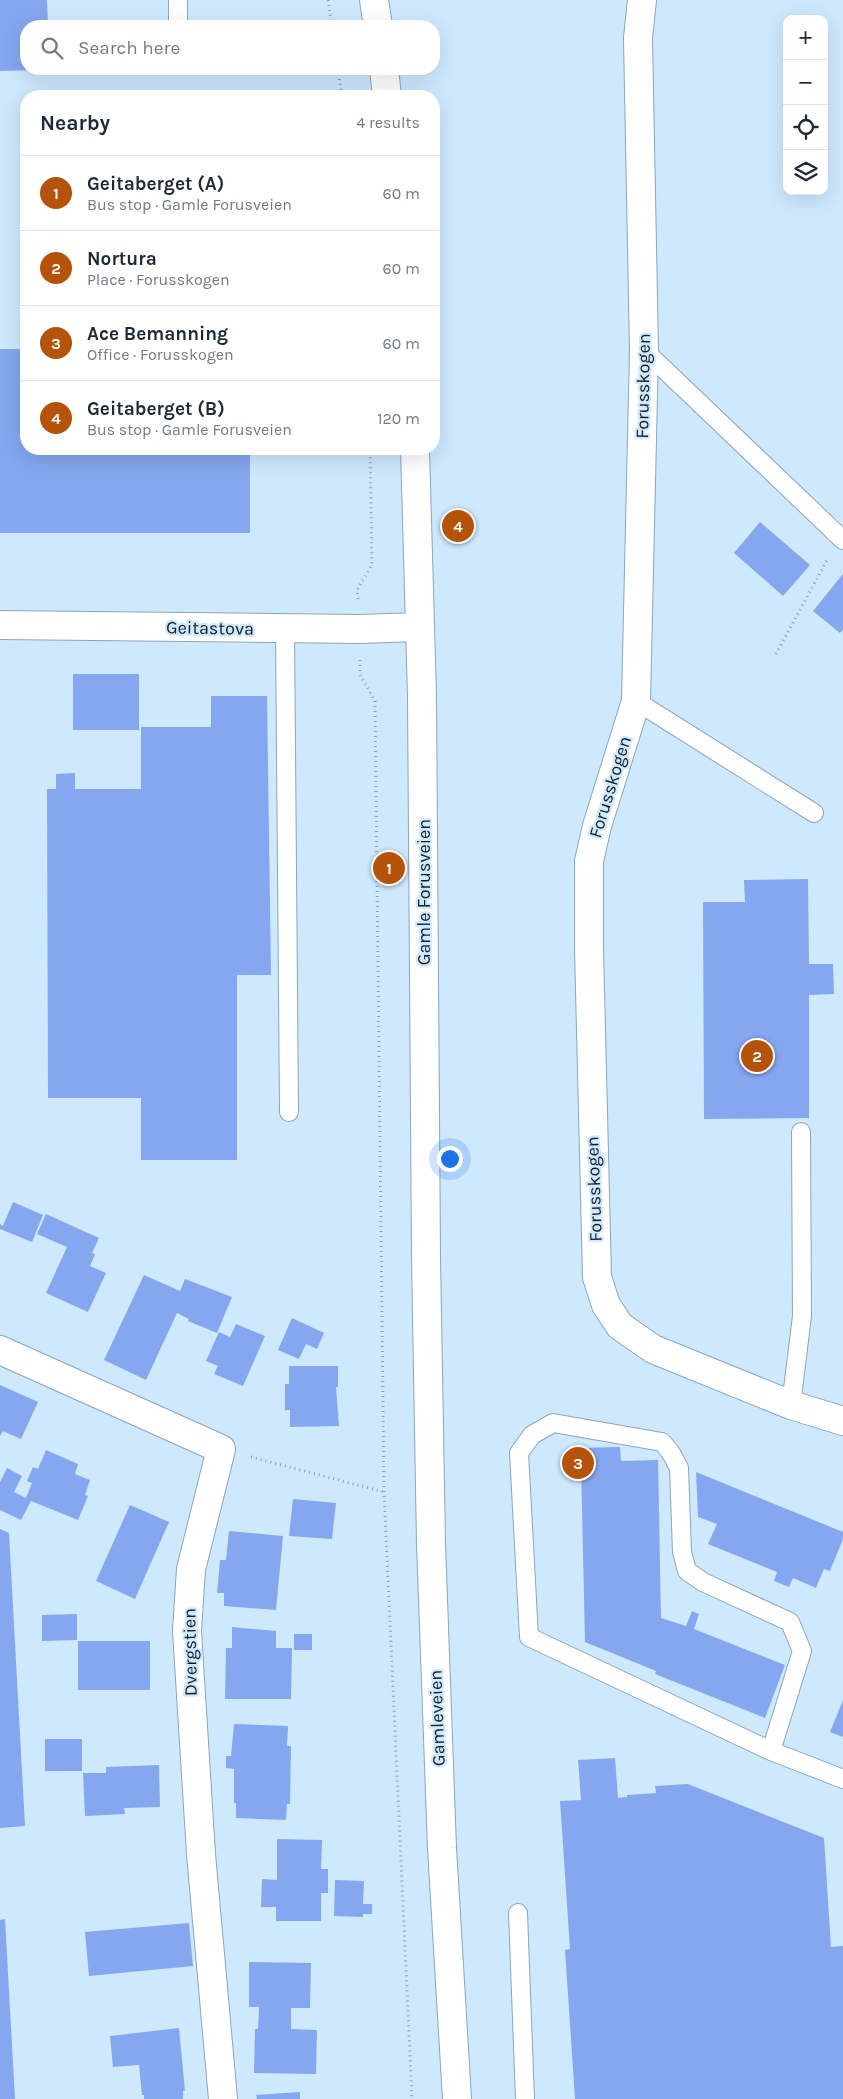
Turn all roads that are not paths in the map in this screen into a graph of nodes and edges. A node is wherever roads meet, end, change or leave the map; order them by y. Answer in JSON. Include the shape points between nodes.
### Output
{"nodes":[{"id":1,"x":178,"y":0,"type":"edge"},
{"id":2,"x":374,"y":0,"type":"edge"},
{"id":3,"x":642,"y":0,"type":"edge"},
{"id":4,"x":178,"y":20,"type":"edge"},
{"id":5,"x":377,"y":20,"type":"edge"},
{"id":6,"x":385,"y":75,"type":"edge"},
{"id":7,"x":386,"y":90,"type":"edge"},
{"id":8,"x":644,"y":350,"type":"junction"},
{"id":9,"x":416,"y":455,"type":"edge"},
{"id":10,"x":841,"y":538,"type":"edge"},
{"id":11,"x":0,"y":625,"type":"edge"},
{"id":12,"x":420,"y":627,"type":"junction"},
{"id":13,"x":286,"y":628,"type":"junction"},
{"id":14,"x":636,"y":701,"type":"junction"},
{"id":15,"x":814,"y":813,"type":"dead end"},
{"id":16,"x":289,"y":1112,"type":"dead end"},
{"id":17,"x":801,"y":1132,"type":"dead end"},
{"id":18,"x":427,"y":1336,"type":"joint"},
{"id":19,"x":0,"y":1350,"type":"edge"},
{"id":20,"x":792,"y":1405,"type":"junction"},
{"id":21,"x":843,"y":1421,"type":"edge"},
{"id":22,"x":771,"y":1751,"type":"junction"},
{"id":23,"x":843,"y":1779,"type":"edge"},
{"id":24,"x":518,"y":1913,"type":"dead end"},
{"id":25,"x":223,"y":2099,"type":"edge"},
{"id":26,"x":457,"y":2099,"type":"edge"},
{"id":27,"x":525,"y":2099,"type":"edge"}],
"edges":[{"from":1,"to":4,"type":"lane"},
{"from":2,"to":5,"type":"street"},
{"from":3,"to":8,"type":"street","name":"Forusskogen","via":[[638,38]]},
{"from":6,"to":7,"type":"street"},
{"from":8,"to":10,"type":"lane"},
{"from":8,"to":14,"type":"street","name":"Forusskogen"},
{"from":9,"to":12,"type":"street","name":"Gamle Forusveien"},
{"from":11,"to":13,"type":"street","name":"Geitastova"},
{"from":12,"to":13,"type":"street","name":"Geitastova","via":[[359,630]]},
{"from":12,"to":18,"type":"street","name":"Gamle Forusveien"},
{"from":13,"to":16,"type":"lane"},
{"from":14,"to":15,"type":"lane"},
{"from":14,"to":20,"type":"street","name":"Forusskogen","via":[[589,862],[597,1277],[606,1306],[620,1326],[653,1349]]},
{"from":17,"to":20,"type":"lane","via":[[802,1316]]},
{"from":18,"to":26,"type":"street","name":"Gamleveien","via":[[442,1848]]},
{"from":19,"to":25,"type":"street","name":"Dvergstien","via":[[221,1449],[191,1569],[187,1631],[201,1854]]},
{"from":20,"to":21,"type":"street","name":"Forusskogen"},
{"from":22,"to":22,"type":"lane","via":[[529,1637],[519,1453],[532,1435],[553,1423],[662,1442],[671,1453],[679,1468],[682,1552],[687,1571],[703,1582],[790,1622],[802,1651]]},
{"from":22,"to":23,"type":"lane"},
{"from":24,"to":27,"type":"lane"}]}
